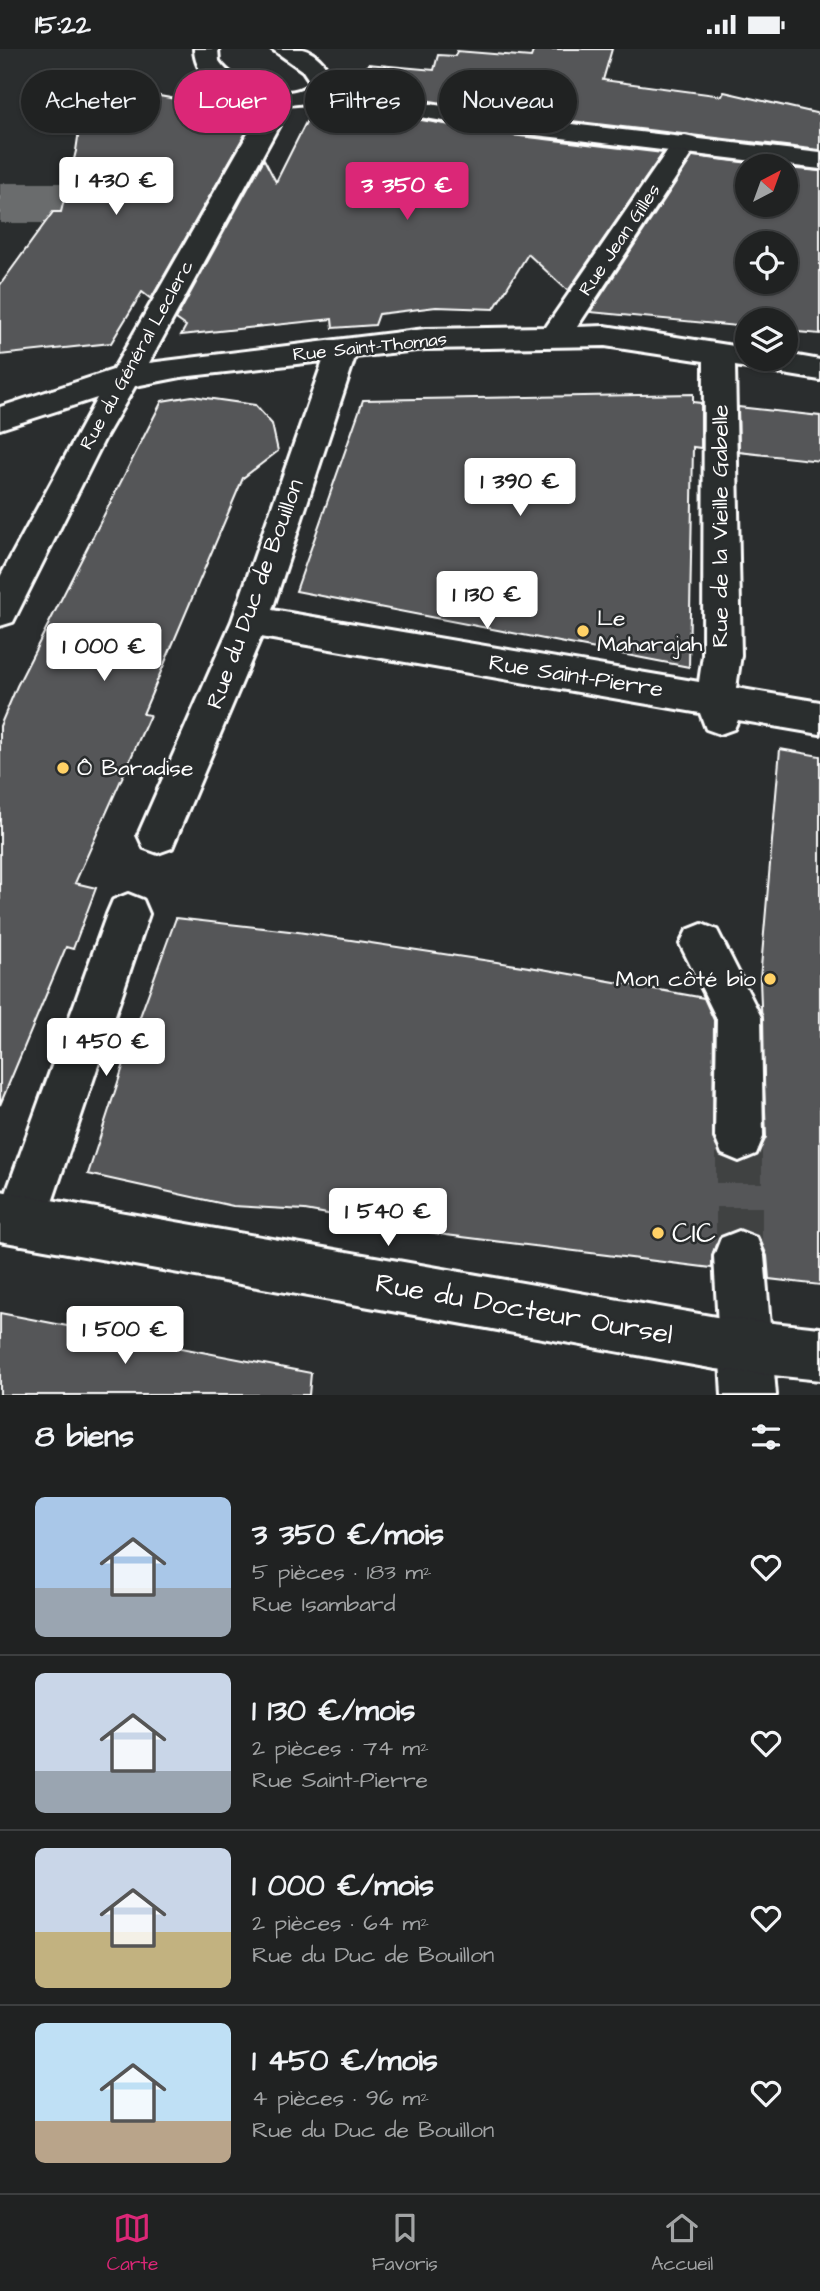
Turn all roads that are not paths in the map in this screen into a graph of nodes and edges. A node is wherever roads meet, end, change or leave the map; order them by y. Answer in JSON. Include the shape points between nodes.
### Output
{"nodes":[{"id":1,"x":206,"y":49,"type":"edge"},
{"id":2,"x":284,"y":49,"type":"edge"},
{"id":3,"x":213,"y":70,"type":"edge"},
{"id":4,"x":318,"y":70,"type":"edge"},
{"id":5,"x":425,"y":112,"type":"edge"},
{"id":6,"x":261,"y":133,"type":"edge"},
{"id":7,"x":685,"y":144,"type":"junction"},
{"id":8,"x":820,"y":161,"type":"edge"},
{"id":9,"x":555,"y":335,"type":"junction"},
{"id":10,"x":342,"y":349,"type":"junction"},
{"id":11,"x":733,"y":356,"type":"edge"},
{"id":12,"x":798,"y":366,"type":"edge"},
{"id":13,"x":820,"y":370,"type":"edge"},
{"id":14,"x":125,"y":377,"type":"junction"},
{"id":15,"x":0,"y":418,"type":"edge"},
{"id":16,"x":0,"y":613,"type":"edge"},
{"id":17,"x":250,"y":621,"type":"junction"},
{"id":18,"x":277,"y":652,"type":"dead end"},
{"id":19,"x":718,"y":708,"type":"junction"},
{"id":20,"x":820,"y":717,"type":"edge"},
{"id":21,"x":159,"y":835,"type":"dead end"},
{"id":22,"x":128,"y":914,"type":"dead end"},
{"id":23,"x":702,"y":944,"type":"dead end"},
{"id":24,"x":739,"y":1137,"type":"tunnel mouth"},
{"id":25,"x":11,"y":1218,"type":"edge"},
{"id":26,"x":739,"y":1256,"type":"tunnel mouth"},
{"id":27,"x":746,"y":1345,"type":"junction"},
{"id":28,"x":820,"y":1354,"type":"edge"},
{"id":29,"x":749,"y":1395,"type":"edge"}],
"edges":[{"from":1,"to":3,"type":"street","via":[[206,63]]},
{"from":2,"to":4,"type":"street"},
{"from":5,"to":7,"type":"street"},
{"from":6,"to":14,"type":"street","name":"Rue du Général Leclerc"},
{"from":7,"to":8,"type":"street"},
{"from":7,"to":9,"type":"street","name":"Rue Jean Gilles"},
{"from":9,"to":10,"type":"street","name":"Rue Saint-Thomas","via":[[425,338]]},
{"from":9,"to":11,"type":"street","name":"Rue Saint-Thomas","via":[[605,336]]},
{"from":10,"to":14,"type":"street","name":"Rue Saint-Thomas"},
{"from":10,"to":17,"type":"street","name":"Rue du Duc de Bouillon"},
{"from":11,"to":19,"type":"street","name":"Rue de la Vieille Gabelle"},
{"from":12,"to":13,"type":"street"},
{"from":14,"to":15,"type":"street","name":"Rue Saint-Thomas"},
{"from":14,"to":16,"type":"street","name":"Rue du Général Leclerc"},
{"from":17,"to":18,"type":"street"},
{"from":17,"to":19,"type":"street","name":"Rue Saint-Pierre"},
{"from":17,"to":21,"type":"street","name":"Rue du Duc de Bouillon"},
{"from":19,"to":20,"type":"street","name":"Rue Saint-Pierre"},
{"from":22,"to":25,"type":"street"},
{"from":23,"to":24,"type":"street","via":[[739,1017]]},
{"from":25,"to":27,"type":"street","name":"Rue du Docteur Oursel","via":[[702,1341]]},
{"from":26,"to":27,"type":"street"},
{"from":27,"to":28,"type":"street","name":"Rue du Docteur Oursel"},
{"from":27,"to":29,"type":"street"}]}
